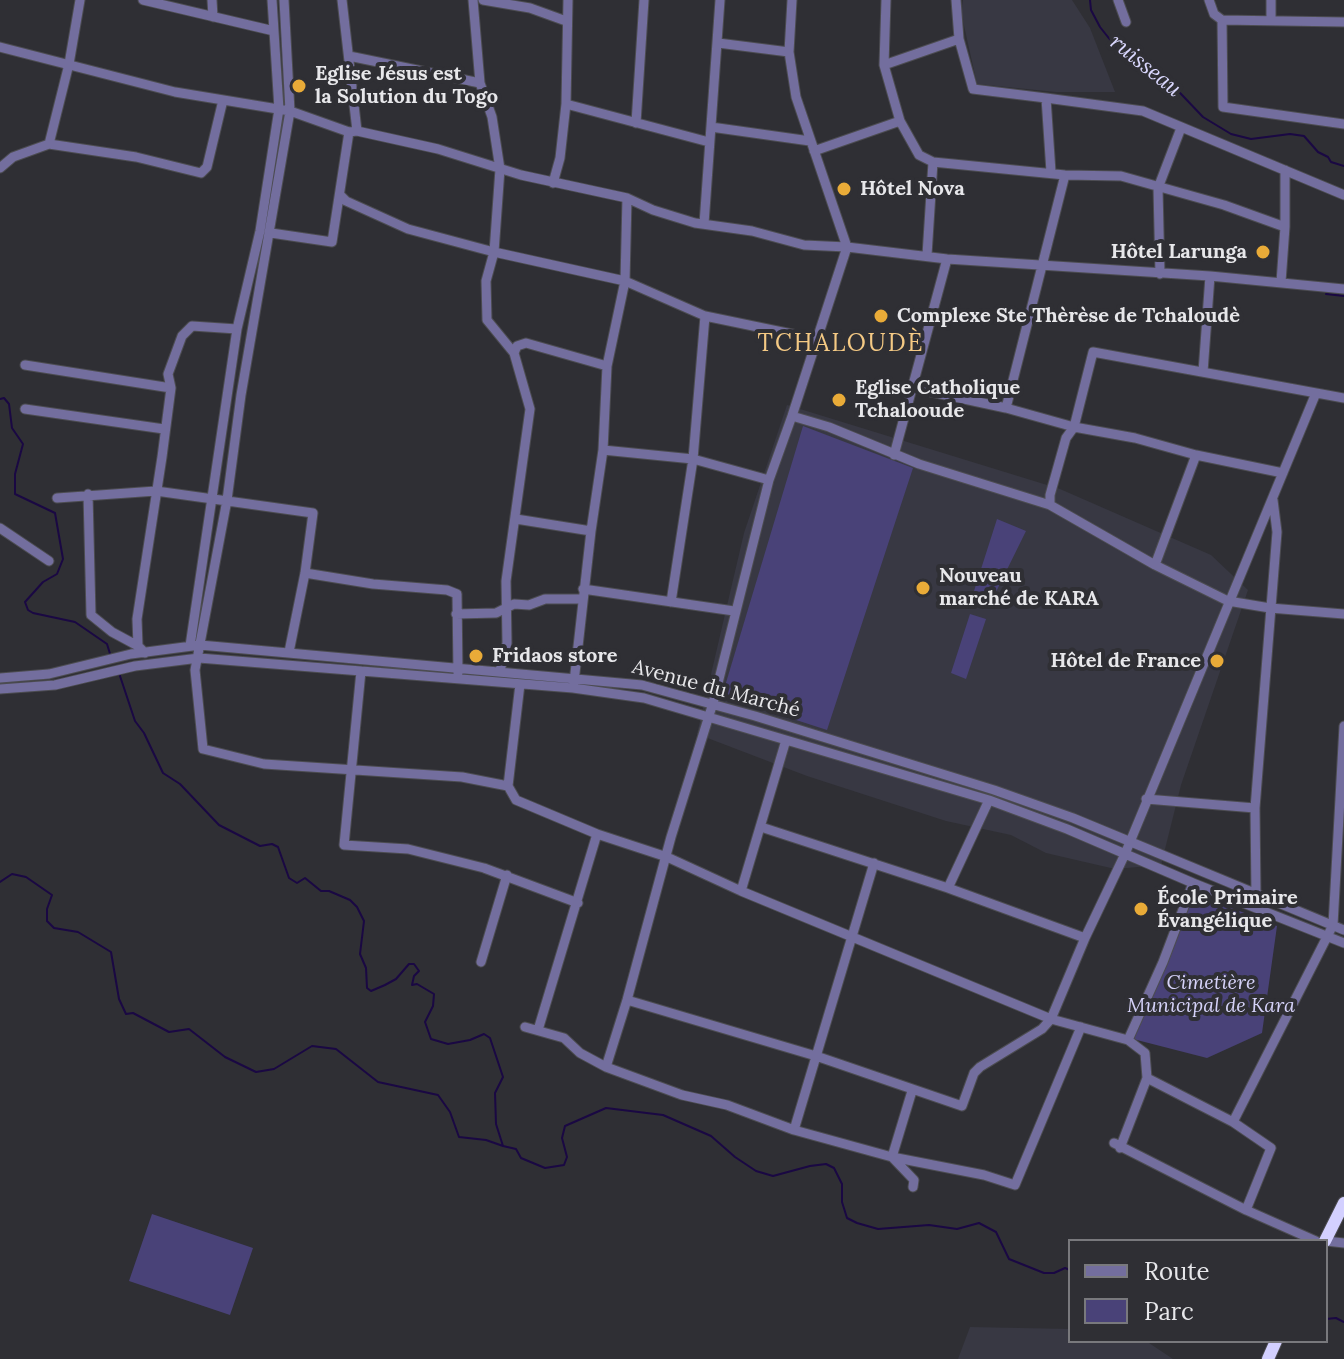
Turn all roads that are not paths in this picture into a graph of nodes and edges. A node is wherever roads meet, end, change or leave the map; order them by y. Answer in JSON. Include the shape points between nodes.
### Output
{"nodes":[{"id":1,"x":80,"y":0,"type":"edge"},
{"id":2,"x":143,"y":0,"type":"edge"},
{"id":3,"x":212,"y":0,"type":"edge"},
{"id":4,"x":272,"y":0,"type":"edge"},
{"id":5,"x":284,"y":0,"type":"edge"},
{"id":6,"x":342,"y":0,"type":"edge"},
{"id":7,"x":473,"y":0,"type":"edge"},
{"id":8,"x":483,"y":0,"type":"edge"},
{"id":9,"x":499,"y":0,"type":"edge"},
{"id":10,"x":568,"y":0,"type":"edge"},
{"id":11,"x":644,"y":0,"type":"edge"},
{"id":12,"x":720,"y":0,"type":"edge"},
{"id":13,"x":792,"y":0,"type":"edge"},
{"id":14,"x":886,"y":0,"type":"edge"},
{"id":15,"x":956,"y":0,"type":"edge"},
{"id":16,"x":1118,"y":0,"type":"edge"},
{"id":17,"x":1209,"y":0,"type":"edge"},
{"id":18,"x":1271,"y":0,"type":"edge"},
{"id":19,"x":213,"y":17,"type":"junction"},
{"id":20,"x":1222,"y":20,"type":"junction"},
{"id":21,"x":1271,"y":20,"type":"junction"},
{"id":22,"x":566,"y":21,"type":"junction"},
{"id":23,"x":1126,"y":22,"type":"dead end"},
{"id":24,"x":1344,"y":22,"type":"edge"},
{"id":25,"x":274,"y":31,"type":"junction"},
{"id":26,"x":959,"y":39,"type":"junction"},
{"id":27,"x":718,"y":43,"type":"junction"},
{"id":28,"x":0,"y":47,"type":"edge"},
{"id":29,"x":789,"y":52,"type":"junction"},
{"id":30,"x":349,"y":56,"type":"junction"},
{"id":31,"x":69,"y":64,"type":"junction"},
{"id":32,"x":884,"y":65,"type":"junction"},
{"id":33,"x":480,"y":83,"type":"junction"},
{"id":34,"x":1046,"y":98,"type":"junction"},
{"id":35,"x":223,"y":100,"type":"junction"},
{"id":36,"x":566,"y":104,"type":"junction"},
{"id":37,"x":279,"y":109,"type":"junction"},
{"id":38,"x":290,"y":111,"type":"junction"},
{"id":39,"x":900,"y":121,"type":"junction"},
{"id":40,"x":636,"y":123,"type":"junction"},
{"id":41,"x":1344,"y":124,"type":"edge"},
{"id":42,"x":711,"y":127,"type":"junction"},
{"id":43,"x":1181,"y":128,"type":"junction"},
{"id":44,"x":353,"y":131,"type":"junction"},
{"id":45,"x":810,"y":141,"type":"junction"},
{"id":46,"x":709,"y":142,"type":"junction"},
{"id":47,"x":49,"y":144,"type":"junction"},
{"id":48,"x":814,"y":151,"type":"junction"},
{"id":49,"x":933,"y":162,"type":"junction"},
{"id":50,"x":0,"y":168,"type":"edge"},
{"id":51,"x":500,"y":169,"type":"junction"},
{"id":52,"x":1285,"y":170,"type":"junction"},
{"id":53,"x":1051,"y":172,"type":"junction"},
{"id":54,"x":1065,"y":175,"type":"junction"},
{"id":55,"x":553,"y":183,"type":"junction"},
{"id":56,"x":1158,"y":188,"type":"junction"},
{"id":57,"x":340,"y":195,"type":"junction"},
{"id":58,"x":1344,"y":195,"type":"edge"},
{"id":59,"x":627,"y":198,"type":"junction"},
{"id":60,"x":704,"y":224,"type":"junction"},
{"id":61,"x":1285,"y":227,"type":"junction"},
{"id":62,"x":271,"y":233,"type":"junction"},
{"id":63,"x":847,"y":247,"type":"junction"},
{"id":64,"x":494,"y":252,"type":"junction"},
{"id":65,"x":927,"y":255,"type":"junction"},
{"id":66,"x":947,"y":259,"type":"junction"},
{"id":67,"x":1043,"y":267,"type":"junction"},
{"id":68,"x":1160,"y":274,"type":"junction"},
{"id":69,"x":1210,"y":276,"type":"junction"},
{"id":70,"x":625,"y":281,"type":"junction"},
{"id":71,"x":1281,"y":282,"type":"junction"},
{"id":72,"x":1344,"y":289,"type":"edge"},
{"id":73,"x":705,"y":316,"type":"junction"},
{"id":74,"x":237,"y":329,"type":"junction"},
{"id":75,"x":816,"y":339,"type":"junction"},
{"id":76,"x":514,"y":353,"type":"junction"},
{"id":77,"x":25,"y":365,"type":"dead end"},
{"id":78,"x":607,"y":366,"type":"junction"},
{"id":79,"x":1203,"y":372,"type":"junction"},
{"id":80,"x":171,"y":388,"type":"junction"},
{"id":81,"x":913,"y":388,"type":"junction"},
{"id":82,"x":1316,"y":393,"type":"junction"},
{"id":83,"x":1344,"y":398,"type":"edge"},
{"id":84,"x":1006,"y":408,"type":"junction"},
{"id":85,"x":25,"y":409,"type":"dead end"},
{"id":86,"x":792,"y":416,"type":"junction"},
{"id":87,"x":1074,"y":427,"type":"junction"},
{"id":88,"x":164,"y":429,"type":"junction"},
{"id":89,"x":603,"y":450,"type":"junction"},
{"id":90,"x":894,"y":455,"type":"junction"},
{"id":91,"x":1196,"y":455,"type":"junction"},
{"id":92,"x":693,"y":459,"type":"junction"},
{"id":93,"x":1283,"y":473,"type":"junction"},
{"id":94,"x":769,"y":480,"type":"junction"},
{"id":95,"x":156,"y":491,"type":"junction"},
{"id":96,"x":88,"y":494,"type":"junction"},
{"id":97,"x":57,"y":498,"type":"dead end"},
{"id":98,"x":214,"y":498,"type":"junction"},
{"id":99,"x":227,"y":500,"type":"junction"},
{"id":100,"x":1273,"y":500,"type":"junction"},
{"id":101,"x":1050,"y":505,"type":"junction"},
{"id":102,"x":516,"y":519,"type":"junction"},
{"id":103,"x":0,"y":528,"type":"edge"},
{"id":104,"x":591,"y":531,"type":"junction"},
{"id":105,"x":49,"y":561,"type":"dead end"},
{"id":106,"x":1155,"y":565,"type":"junction"},
{"id":107,"x":305,"y":573,"type":"junction"},
{"id":108,"x":583,"y":594,"type":"junction"},
{"id":109,"x":1228,"y":601,"type":"junction"},
{"id":110,"x":671,"y":602,"type":"junction"},
{"id":111,"x":1270,"y":608,"type":"junction"},
{"id":112,"x":506,"y":610,"type":"junction"},
{"id":113,"x":734,"y":611,"type":"junction"},
{"id":114,"x":456,"y":614,"type":"junction"},
{"id":115,"x":1344,"y":614,"type":"edge"},
{"id":116,"x":195,"y":645,"type":"junction"},
{"id":117,"x":138,"y":651,"type":"junction"},
{"id":118,"x":289,"y":652,"type":"junction"},
{"id":119,"x":199,"y":658,"type":"junction"},
{"id":120,"x":458,"y":667,"type":"junction"},
{"id":121,"x":361,"y":671,"type":"junction"},
{"id":122,"x":500,"y":671,"type":"junction"},
{"id":123,"x":0,"y":678,"type":"edge"},
{"id":124,"x":457,"y":678,"type":"junction"},
{"id":125,"x":574,"y":682,"type":"junction"},
{"id":126,"x":520,"y":684,"type":"junction"},
{"id":127,"x":0,"y":689,"type":"edge"},
{"id":128,"x":713,"y":703,"type":"junction"},
{"id":129,"x":709,"y":716,"type":"junction"},
{"id":130,"x":1344,"y":726,"type":"edge"},
{"id":131,"x":786,"y":740,"type":"junction"},
{"id":132,"x":1343,"y":756,"type":"edge"},
{"id":133,"x":350,"y":771,"type":"junction"},
{"id":134,"x":946,"y":774,"type":"junction"},
{"id":135,"x":508,"y":786,"type":"junction"},
{"id":136,"x":942,"y":787,"type":"junction"},
{"id":137,"x":1146,"y":799,"type":"junction"},
{"id":138,"x":989,"y":800,"type":"junction"},
{"id":139,"x":1255,"y":808,"type":"junction"},
{"id":140,"x":1073,"y":818,"type":"junction"},
{"id":141,"x":761,"y":827,"type":"junction"},
{"id":142,"x":1067,"y":829,"type":"junction"},
{"id":143,"x":1341,"y":833,"type":"edge"},
{"id":144,"x":597,"y":834,"type":"junction"},
{"id":145,"x":1129,"y":843,"type":"junction"},
{"id":146,"x":1125,"y":854,"type":"junction"},
{"id":147,"x":667,"y":857,"type":"junction"},
{"id":148,"x":874,"y":863,"type":"junction"},
{"id":149,"x":507,"y":875,"type":"junction"},
{"id":150,"x":1193,"y":883,"type":"junction"},
{"id":151,"x":948,"y":888,"type":"junction"},
{"id":152,"x":741,"y":891,"type":"junction"},
{"id":153,"x":1256,"y":894,"type":"junction"},
{"id":154,"x":578,"y":903,"type":"junction"},
{"id":155,"x":1333,"y":925,"type":"junction"},
{"id":156,"x":1344,"y":930,"type":"edge"},
{"id":157,"x":852,"y":935,"type":"junction"},
{"id":158,"x":1327,"y":935,"type":"junction"},
{"id":159,"x":1085,"y":938,"type":"junction"},
{"id":160,"x":1344,"y":943,"type":"edge"},
{"id":161,"x":481,"y":962,"type":"dead end"},
{"id":162,"x":627,"y":1000,"type":"junction"},
{"id":163,"x":1051,"y":1019,"type":"junction"},
{"id":164,"x":525,"y":1027,"type":"dead end"},
{"id":165,"x":1081,"y":1027,"type":"junction"},
{"id":166,"x":538,"y":1030,"type":"junction"},
{"id":167,"x":1128,"y":1040,"type":"junction"},
{"id":168,"x":816,"y":1056,"type":"junction"},
{"id":169,"x":606,"y":1067,"type":"junction"},
{"id":170,"x":1147,"y":1078,"type":"junction"},
{"id":171,"x":912,"y":1091,"type":"junction"},
{"id":172,"x":1233,"y":1122,"type":"junction"},
{"id":173,"x":794,"y":1130,"type":"junction"},
{"id":174,"x":892,"y":1157,"type":"junction"},
{"id":175,"x":913,"y":1187,"type":"dead end"},
{"id":176,"x":1344,"y":1203,"type":"edge"},
{"id":177,"x":1246,"y":1210,"type":"junction"},
{"id":178,"x":1311,"y":1239,"type":"edge"},
{"id":179,"x":1327,"y":1239,"type":"edge"}],
"edges":[{"from":1,"to":31,"type":"street"},
{"from":2,"to":19,"type":"street"},
{"from":3,"to":19,"type":"street"},
{"from":4,"to":25,"type":"street"},
{"from":5,"to":38,"type":"street"},
{"from":6,"to":30,"type":"street"},
{"from":7,"to":33,"type":"street"},
{"from":8,"to":9,"type":"street"},
{"from":9,"to":22,"type":"street"},
{"from":10,"to":22,"type":"street"},
{"from":11,"to":40,"type":"street"},
{"from":12,"to":27,"type":"street"},
{"from":13,"to":29,"type":"street"},
{"from":14,"to":32,"type":"street"},
{"from":15,"to":26,"type":"street"},
{"from":16,"to":23,"type":"street"},
{"from":17,"to":20,"type":"street"},
{"from":18,"to":21,"type":"street"},
{"from":19,"to":25,"type":"street"},
{"from":20,"to":21,"type":"street"},
{"from":20,"to":41,"type":"street","via":[[1223,107]]},
{"from":21,"to":24,"type":"street"},
{"from":22,"to":36,"type":"street"},
{"from":25,"to":37,"type":"street"},
{"from":26,"to":32,"type":"street"},
{"from":26,"to":34,"type":"street","via":[[973,89]]},
{"from":27,"to":29,"type":"street"},
{"from":27,"to":42,"type":"street"},
{"from":28,"to":31,"type":"street"},
{"from":29,"to":45,"type":"street"},
{"from":30,"to":33,"type":"street"},
{"from":30,"to":44,"type":"street"},
{"from":31,"to":35,"type":"street"},
{"from":31,"to":47,"type":"street"},
{"from":32,"to":39,"type":"street"},
{"from":33,"to":51,"type":"street"},
{"from":34,"to":43,"type":"street","via":[[1143,111]]},
{"from":34,"to":53,"type":"street"},
{"from":35,"to":37,"type":"street"},
{"from":35,"to":47,"type":"street","via":[[207,167],[201,173]]},
{"from":36,"to":40,"type":"street"},
{"from":36,"to":55,"type":"street"},
{"from":37,"to":38,"type":"street"},
{"from":37,"to":74,"type":"street","via":[[260,231]]},
{"from":38,"to":44,"type":"street"},
{"from":38,"to":62,"type":"street"},
{"from":39,"to":48,"type":"street"},
{"from":39,"to":49,"type":"street","via":[[919,155]]},
{"from":40,"to":46,"type":"street"},
{"from":42,"to":45,"type":"street"},
{"from":42,"to":46,"type":"street"},
{"from":43,"to":52,"type":"street"},
{"from":43,"to":56,"type":"street"},
{"from":44,"to":51,"type":"street"},
{"from":44,"to":57,"type":"street"},
{"from":45,"to":48,"type":"street"},
{"from":46,"to":60,"type":"street"},
{"from":47,"to":50,"type":"street","via":[[13,157]]},
{"from":48,"to":63,"type":"street"},
{"from":49,"to":53,"type":"street"},
{"from":49,"to":65,"type":"street"},
{"from":51,"to":55,"type":"street"},
{"from":51,"to":64,"type":"street"},
{"from":52,"to":58,"type":"street"},
{"from":52,"to":61,"type":"street"},
{"from":53,"to":54,"type":"street"},
{"from":54,"to":56,"type":"street","via":[[1121,176]]},
{"from":54,"to":67,"type":"street"},
{"from":55,"to":59,"type":"street"},
{"from":56,"to":61,"type":"street"},
{"from":56,"to":68,"type":"street"},
{"from":57,"to":62,"type":"street","via":[[332,242]]},
{"from":57,"to":64,"type":"street","via":[[408,229]]},
{"from":59,"to":60,"type":"street"},
{"from":59,"to":70,"type":"street"},
{"from":60,"to":63,"type":"street","via":[[804,245]]},
{"from":61,"to":71,"type":"street"},
{"from":62,"to":99,"type":"street"},
{"from":63,"to":65,"type":"street"},
{"from":63,"to":75,"type":"street"},
{"from":64,"to":70,"type":"street"},
{"from":64,"to":76,"type":"street","via":[[486,281],[487,320]]},
{"from":65,"to":66,"type":"street"},
{"from":66,"to":67,"type":"street"},
{"from":66,"to":81,"type":"street"},
{"from":67,"to":68,"type":"street"},
{"from":67,"to":84,"type":"street"},
{"from":68,"to":69,"type":"street"},
{"from":69,"to":71,"type":"street"},
{"from":69,"to":79,"type":"street"},
{"from":70,"to":73,"type":"street"},
{"from":70,"to":78,"type":"street"},
{"from":71,"to":72,"type":"street"},
{"from":73,"to":75,"type":"street"},
{"from":73,"to":92,"type":"street"},
{"from":74,"to":80,"type":"street","via":[[192,326],[176,350],[168,374]]},
{"from":74,"to":98,"type":"street"},
{"from":75,"to":86,"type":"street"},
{"from":76,"to":78,"type":"street","via":[[526,343]]},
{"from":76,"to":102,"type":"street","via":[[530,409]]},
{"from":77,"to":80,"type":"street"},
{"from":78,"to":89,"type":"street"},
{"from":79,"to":82,"type":"street"},
{"from":79,"to":87,"type":"street","via":[[1093,352]]},
{"from":80,"to":88,"type":"street"},
{"from":81,"to":84,"type":"street"},
{"from":81,"to":90,"type":"street"},
{"from":82,"to":83,"type":"street"},
{"from":82,"to":93,"type":"street"},
{"from":84,"to":87,"type":"street"},
{"from":85,"to":88,"type":"street"},
{"from":86,"to":90,"type":"street"},
{"from":86,"to":94,"type":"street"},
{"from":87,"to":91,"type":"street"},
{"from":87,"to":101,"type":"street","via":[[1066,438]]},
{"from":88,"to":95,"type":"street"},
{"from":89,"to":92,"type":"street"},
{"from":89,"to":104,"type":"street"},
{"from":90,"to":101,"type":"street"},
{"from":91,"to":93,"type":"street"},
{"from":91,"to":106,"type":"street"},
{"from":92,"to":94,"type":"street"},
{"from":92,"to":110,"type":"street"},
{"from":93,"to":100,"type":"street"},
{"from":94,"to":113,"type":"street"},
{"from":95,"to":96,"type":"street"},
{"from":95,"to":98,"type":"street"},
{"from":95,"to":117,"type":"street","via":[[137,619]]},
{"from":96,"to":97,"type":"street"},
{"from":96,"to":117,"type":"street","via":[[91,615]]},
{"from":98,"to":99,"type":"street"},
{"from":98,"to":116,"type":"street"},
{"from":99,"to":107,"type":"street","via":[[313,513]]},
{"from":99,"to":116,"type":"street"},
{"from":100,"to":109,"type":"street"},
{"from":100,"to":111,"type":"street","via":[[1277,532]]},
{"from":101,"to":106,"type":"street"},
{"from":102,"to":104,"type":"street"},
{"from":102,"to":112,"type":"street"},
{"from":103,"to":105,"type":"street"},
{"from":104,"to":108,"type":"street"},
{"from":106,"to":109,"type":"street"},
{"from":107,"to":114,"type":"street","via":[[447,590],[457,594]]},
{"from":107,"to":118,"type":"street"},
{"from":108,"to":110,"type":"street"},
{"from":108,"to":112,"type":"street","via":[[514,604]]},
{"from":108,"to":125,"type":"street"},
{"from":109,"to":111,"type":"street"},
{"from":109,"to":137,"type":"street"},
{"from":110,"to":113,"type":"street"},
{"from":111,"to":115,"type":"street"},
{"from":111,"to":139,"type":"street"},
{"from":112,"to":114,"type":"street"},
{"from":112,"to":122,"type":"street","via":[[507,643]]},
{"from":113,"to":128,"type":"street"},
{"from":114,"to":120,"type":"street"},
{"from":116,"to":117,"type":"street","name":"Avenue du Marché"},
{"from":116,"to":118,"type":"street","name":"Avenue du Marché"},
{"from":116,"to":119,"type":"street"},
{"from":117,"to":123,"type":"street","name":"Avenue du Marché","via":[[49,674]]},
{"from":118,"to":120,"type":"street","name":"Avenue du Marché"},
{"from":119,"to":121,"type":"street","name":"Avenue du Marché"},
{"from":119,"to":127,"type":"street","name":"Avenue du Marché","via":[[55,685]]},
{"from":119,"to":133,"type":"street","via":[[195,670],[203,749],[264,764]]},
{"from":120,"to":122,"type":"street","name":"Avenue du Marché"},
{"from":120,"to":124,"type":"street"},
{"from":121,"to":124,"type":"street","name":"Avenue du Marché"},
{"from":121,"to":133,"type":"street"},
{"from":122,"to":125,"type":"street","name":"Avenue du Marché"},
{"from":124,"to":126,"type":"street","name":"Avenue du Marché"},
{"from":125,"to":126,"type":"street","name":"Avenue du Marché"},
{"from":125,"to":128,"type":"street","name":"Avenue du Marché","via":[[642,685]]},
{"from":125,"to":129,"type":"street","name":"Avenue du Marché"},
{"from":126,"to":135,"type":"street"},
{"from":128,"to":129,"type":"street"},
{"from":128,"to":134,"type":"street","name":"Avenue du Marché"},
{"from":129,"to":131,"type":"street","name":"Avenue du Marché"},
{"from":129,"to":147,"type":"street"},
{"from":130,"to":132,"type":"street"},
{"from":131,"to":136,"type":"street","name":"Avenue du Marché"},
{"from":131,"to":141,"type":"street"},
{"from":132,"to":143,"type":"street"},
{"from":133,"to":135,"type":"street","via":[[462,777]]},
{"from":133,"to":149,"type":"street","via":[[344,845],[408,849]]},
{"from":134,"to":136,"type":"street"},
{"from":134,"to":140,"type":"street","name":"Avenue du Marché"},
{"from":135,"to":144,"type":"street","via":[[516,800]]},
{"from":136,"to":138,"type":"street","name":"Avenue du Marché"},
{"from":137,"to":139,"type":"street"},
{"from":137,"to":145,"type":"street"},
{"from":138,"to":142,"type":"street","name":"Avenue du Marché"},
{"from":138,"to":151,"type":"street"},
{"from":139,"to":153,"type":"street"},
{"from":140,"to":142,"type":"street"},
{"from":140,"to":145,"type":"street","name":"Avenue du Marché"},
{"from":141,"to":148,"type":"street"},
{"from":141,"to":152,"type":"street"},
{"from":142,"to":146,"type":"street","name":"Avenue du Marché"},
{"from":143,"to":155,"type":"street"},
{"from":144,"to":147,"type":"street"},
{"from":144,"to":154,"type":"street"},
{"from":145,"to":146,"type":"street"},
{"from":145,"to":153,"type":"street","name":"Avenue du Marché"},
{"from":146,"to":150,"type":"street","name":"Avenue du Marché"},
{"from":146,"to":159,"type":"street"},
{"from":147,"to":152,"type":"street"},
{"from":147,"to":162,"type":"street"},
{"from":148,"to":151,"type":"street"},
{"from":148,"to":157,"type":"street"},
{"from":149,"to":154,"type":"street"},
{"from":149,"to":161,"type":"street"},
{"from":150,"to":158,"type":"street","name":"Avenue du Marché"},
{"from":150,"to":167,"type":"street"},
{"from":151,"to":159,"type":"street"},
{"from":152,"to":157,"type":"street"},
{"from":153,"to":155,"type":"street","name":"Avenue du Marché"},
{"from":154,"to":166,"type":"street"},
{"from":155,"to":156,"type":"street","name":"Avenue du Marché"},
{"from":155,"to":158,"type":"street"},
{"from":157,"to":163,"type":"street"},
{"from":157,"to":168,"type":"street"},
{"from":158,"to":160,"type":"street","name":"Avenue du Marché"},
{"from":158,"to":172,"type":"street"},
{"from":159,"to":163,"type":"street"},
{"from":162,"to":168,"type":"street"},
{"from":162,"to":169,"type":"street"},
{"from":163,"to":165,"type":"street"},
{"from":163,"to":171,"type":"street","via":[[980,1067],[962,1106]]},
{"from":164,"to":166,"type":"street"},
{"from":165,"to":167,"type":"street"},
{"from":165,"to":174,"type":"street","via":[[1015,1185]]},
{"from":166,"to":169,"type":"street","via":[[564,1038]]},
{"from":167,"to":170,"type":"street","via":[[1145,1053]]},
{"from":168,"to":171,"type":"street"},
{"from":168,"to":173,"type":"street"},
{"from":169,"to":173,"type":"street"},
{"from":170,"to":172,"type":"street"},
{"from":170,"to":177,"type":"street","via":[[1117,1146]]},
{"from":171,"to":174,"type":"street"},
{"from":172,"to":177,"type":"street","via":[[1271,1148]]},
{"from":173,"to":174,"type":"street"},
{"from":174,"to":175,"type":"street","via":[[914,1180]]},
{"from":176,"to":179,"type":"highway"},
{"from":177,"to":178,"type":"street"}]}
